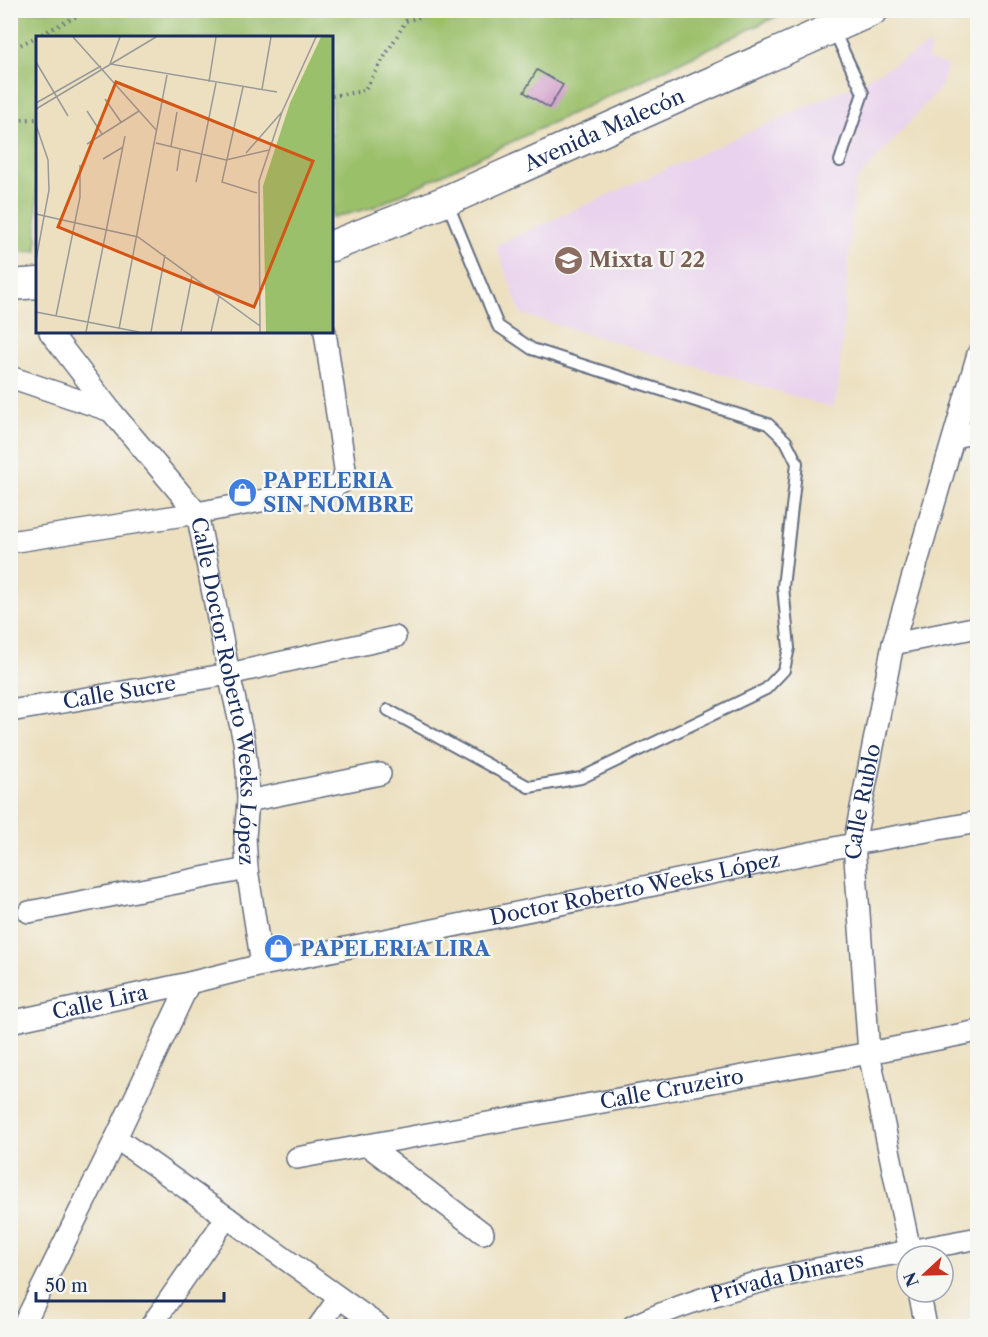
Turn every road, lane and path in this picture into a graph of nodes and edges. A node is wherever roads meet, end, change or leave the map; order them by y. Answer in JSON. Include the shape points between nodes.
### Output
{"nodes":[{"id":1,"x":89,"y":10,"type":"edge"},
{"id":2,"x":443,"y":10,"type":"edge"},
{"id":3,"x":561,"y":10,"type":"edge"},
{"id":4,"x":594,"y":10,"type":"edge"},
{"id":5,"x":873,"y":10,"type":"edge"},
{"id":6,"x":833,"y":28,"type":"junction"},
{"id":7,"x":38,"y":36,"type":"edge"},
{"id":8,"x":36,"y":37,"type":"edge"},
{"id":9,"x":10,"y":50,"type":"edge"},
{"id":10,"x":333,"y":96,"type":"edge"},
{"id":11,"x":36,"y":119,"type":"edge"},
{"id":12,"x":10,"y":120,"type":"edge"},
{"id":13,"x":840,"y":161,"type":"dead end"},
{"id":14,"x":446,"y":201,"type":"junction"},
{"id":15,"x":333,"y":246,"type":"edge"},
{"id":16,"x":51,"y":333,"type":"edge"},
{"id":17,"x":325,"y":333,"type":"edge"},
{"id":18,"x":978,"y":354,"type":"edge"},
{"id":19,"x":10,"y":377,"type":"edge"},
{"id":20,"x":111,"y":411,"type":"junction"},
{"id":21,"x":978,"y":432,"type":"edge"},
{"id":22,"x":954,"y":437,"type":"junction"},
{"id":23,"x":197,"y":513,"type":"junction"},
{"id":24,"x":10,"y":542,"type":"edge"},
{"id":25,"x":978,"y":627,"type":"edge"},
{"id":26,"x":395,"y":637,"type":"dead end"},
{"id":27,"x":893,"y":644,"type":"junction"},
{"id":28,"x":229,"y":674,"type":"junction"},
{"id":29,"x":388,"y":710,"type":"dead end"},
{"id":30,"x":10,"y":711,"type":"edge"},
{"id":31,"x":380,"y":774,"type":"dead end"},
{"id":32,"x":248,"y":801,"type":"junction"},
{"id":33,"x":978,"y":822,"type":"edge"},
{"id":34,"x":854,"y":844,"type":"junction"},
{"id":35,"x":247,"y":869,"type":"junction"},
{"id":36,"x":29,"y":912,"type":"dead end"},
{"id":37,"x":262,"y":965,"type":"junction"},
{"id":38,"x":189,"y":983,"type":"junction"},
{"id":39,"x":10,"y":1022,"type":"edge"},
{"id":40,"x":978,"y":1031,"type":"edge"},
{"id":41,"x":869,"y":1053,"type":"junction"},
{"id":42,"x":116,"y":1138,"type":"junction"},
{"id":43,"x":367,"y":1145,"type":"junction"},
{"id":44,"x":297,"y":1158,"type":"dead end"},
{"id":45,"x":227,"y":1218,"type":"junction"},
{"id":46,"x":483,"y":1233,"type":"dead end"},
{"id":47,"x":978,"y":1238,"type":"edge"},
{"id":48,"x":909,"y":1244,"type":"edge"},
{"id":49,"x":953,"y":1244,"type":"edge"},
{"id":50,"x":895,"y":1257,"type":"edge"},
{"id":51,"x":339,"y":1298,"type":"junction"},
{"id":52,"x":921,"y":1304,"type":"edge"},
{"id":53,"x":23,"y":1326,"type":"edge"},
{"id":54,"x":151,"y":1326,"type":"edge"},
{"id":55,"x":319,"y":1326,"type":"edge"},
{"id":56,"x":380,"y":1326,"type":"edge"},
{"id":57,"x":633,"y":1326,"type":"edge"},
{"id":58,"x":926,"y":1326,"type":"edge"}],
"edges":[{"from":1,"to":7,"type":"path"},
{"from":2,"to":10,"type":"path","via":[[406,21],[363,92]]},
{"from":3,"to":4,"type":"path","via":[[569,15]]},
{"from":5,"to":6,"type":"main road","name":"Avenida Malecón"},
{"from":6,"to":13,"type":"lane","via":[[863,93]]},
{"from":6,"to":14,"type":"main road","name":"Avenida Malecón"},
{"from":8,"to":9,"type":"path"},
{"from":11,"to":12,"type":"path"},
{"from":14,"to":15,"type":"main road","name":"Avenida Malecón"},
{"from":14,"to":29,"type":"lane","via":[[498,326],[532,350],[768,424],[786,441],[797,463],[783,587],[789,648],[784,670],[766,689],[581,778],[529,787]]},
{"from":16,"to":20,"type":"street","name":"Calle Doctor Roberto Weeks López"},
{"from":17,"to":23,"type":"street","via":[[344,481],[334,487]]},
{"from":18,"to":22,"type":"street","name":"Calle Rublo"},
{"from":19,"to":20,"type":"street"},
{"from":20,"to":23,"type":"street","name":"Calle Doctor Roberto Weeks López"},
{"from":21,"to":22,"type":"street"},
{"from":22,"to":27,"type":"street","name":"Calle Rublo"},
{"from":23,"to":24,"type":"street"},
{"from":23,"to":28,"type":"street","name":"Calle Doctor Roberto Weeks López"},
{"from":25,"to":27,"type":"street"},
{"from":26,"to":28,"type":"street","name":"Calle Sucre"},
{"from":27,"to":34,"type":"street","name":"Calle Rublo"},
{"from":28,"to":30,"type":"street","name":"Calle Sucre"},
{"from":28,"to":32,"type":"street","name":"Calle Doctor Roberto Weeks López","via":[[244,741]]},
{"from":31,"to":32,"type":"street"},
{"from":32,"to":35,"type":"street","name":"Calle Doctor Roberto Weeks López"},
{"from":33,"to":34,"type":"street","name":"Doctor Roberto Weeks López"},
{"from":34,"to":37,"type":"street","name":"Doctor Roberto Weeks López"},
{"from":34,"to":41,"type":"street","name":"Calle Rublo"},
{"from":35,"to":36,"type":"street"},
{"from":35,"to":37,"type":"street","name":"Calle Doctor Roberto Weeks López"},
{"from":37,"to":38,"type":"street","name":"Doctor Roberto Weeks López"},
{"from":38,"to":39,"type":"street","name":"Calle Lira"},
{"from":38,"to":42,"type":"street"},
{"from":40,"to":41,"type":"street","name":"Calle Cruzeiro"},
{"from":41,"to":43,"type":"street","name":"Calle Cruzeiro"},
{"from":41,"to":48,"type":"street","name":"Calle Rublo"},
{"from":42,"to":45,"type":"street"},
{"from":42,"to":53,"type":"street"},
{"from":43,"to":44,"type":"street","name":"Calle Cruzeiro"},
{"from":43,"to":46,"type":"street"},
{"from":45,"to":51,"type":"street"},
{"from":45,"to":54,"type":"street"},
{"from":47,"to":49,"type":"street","name":"Privada Dinares"},
{"from":50,"to":57,"type":"street","name":"Privada Dinares","via":[[759,1281]]},
{"from":51,"to":55,"type":"street"},
{"from":51,"to":56,"type":"street"},
{"from":52,"to":58,"type":"street"}]}
